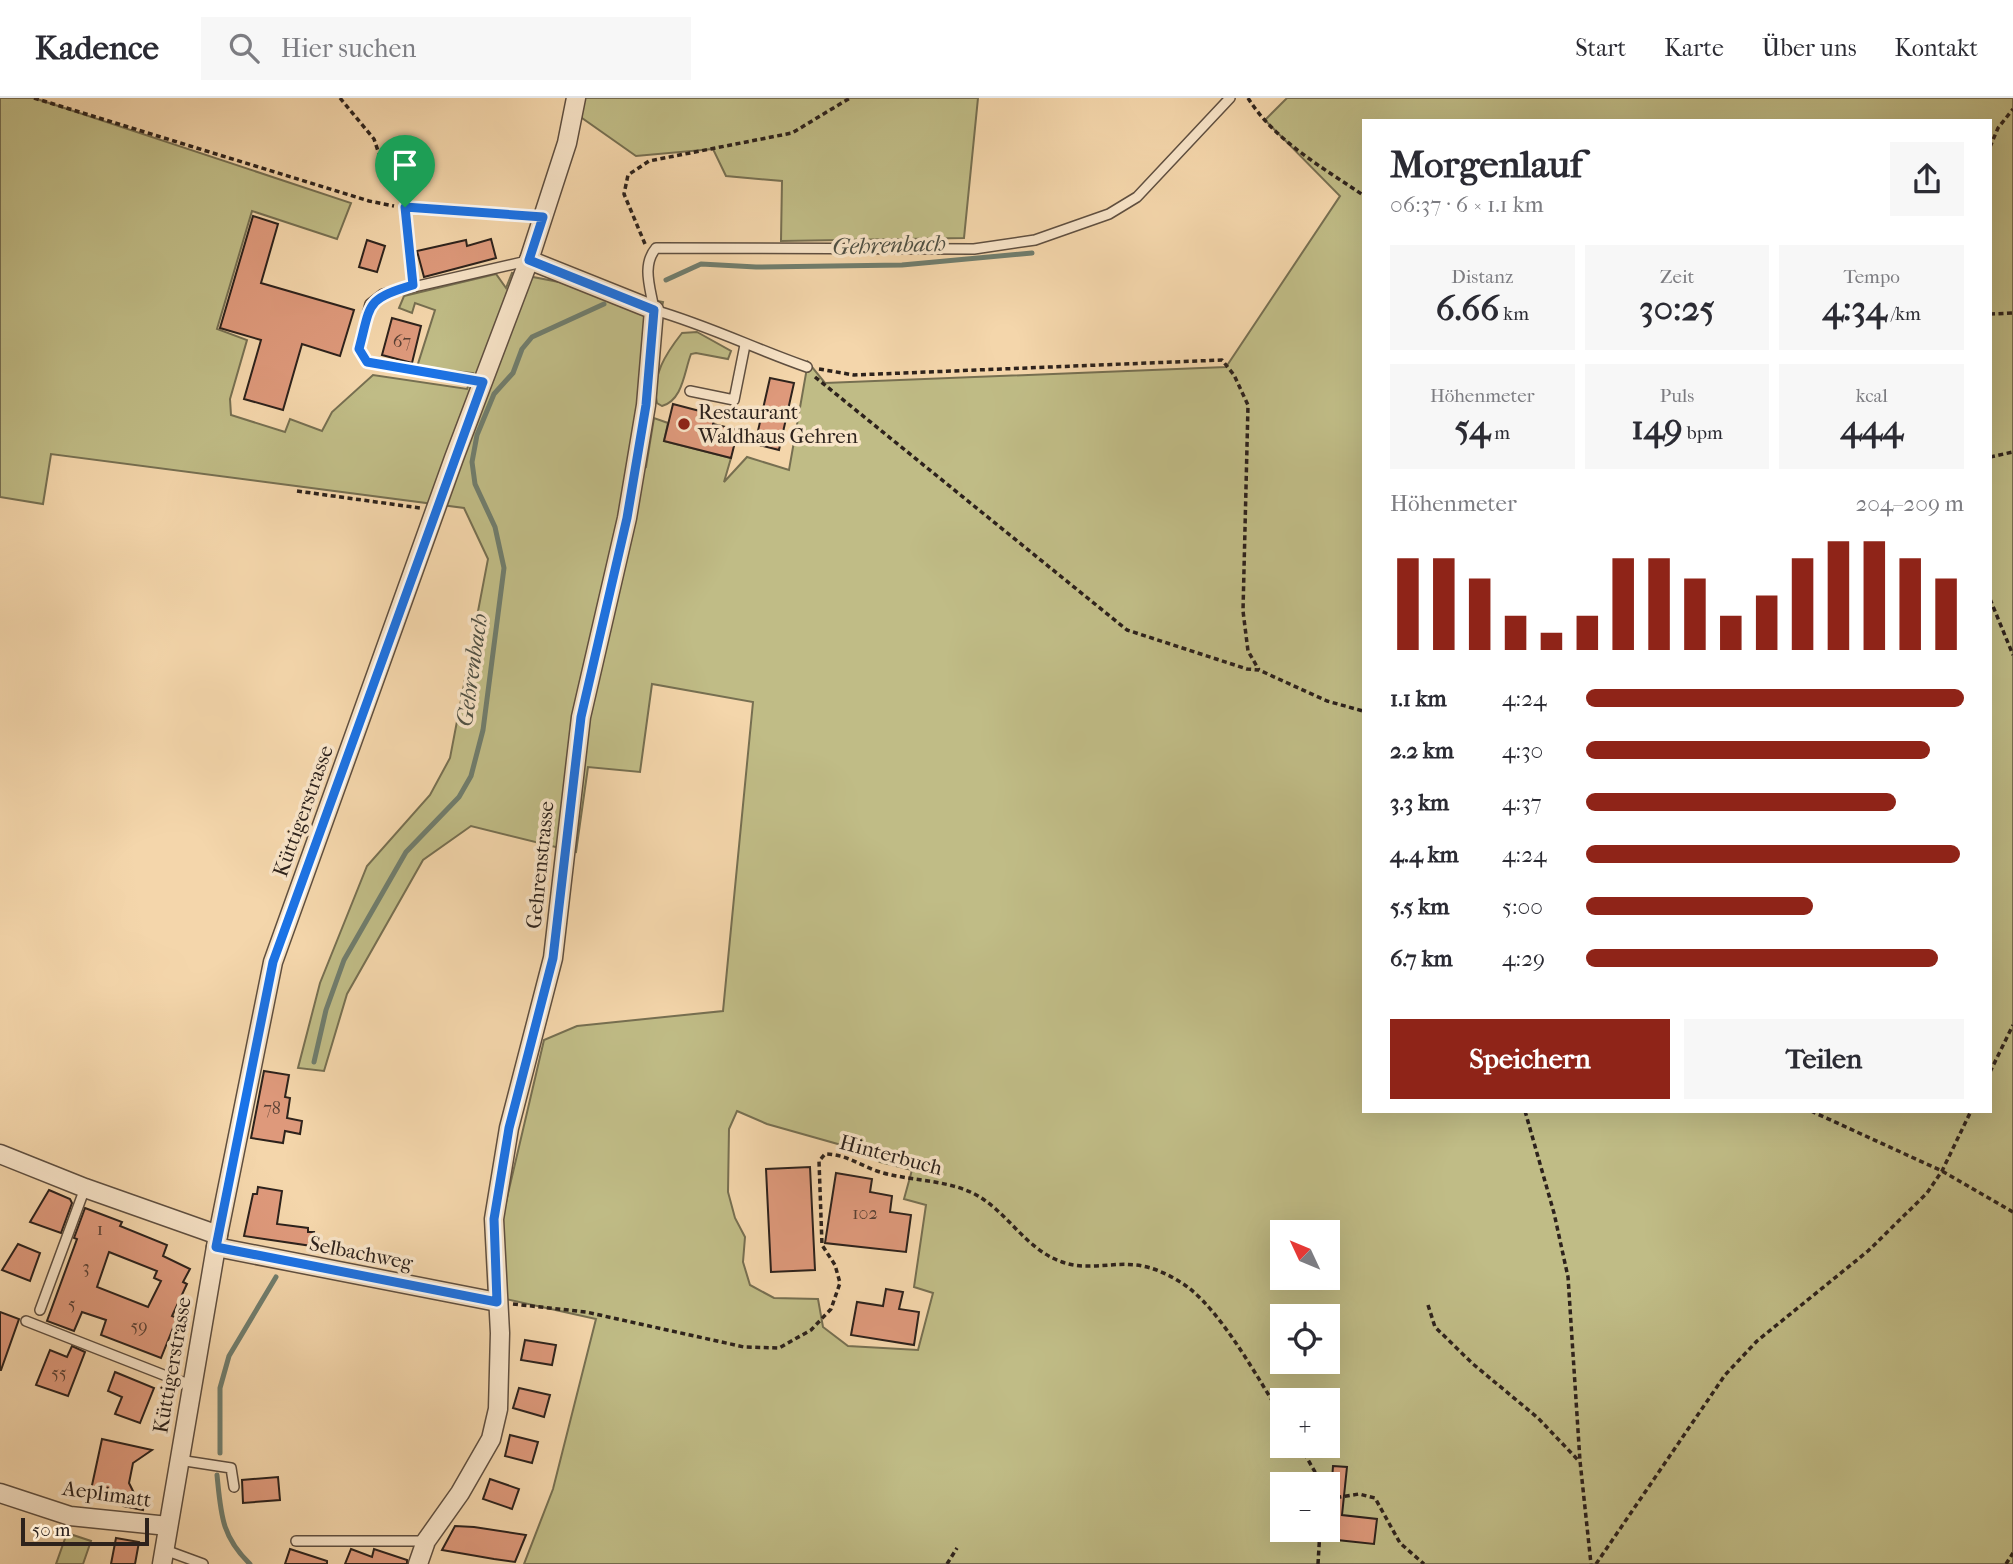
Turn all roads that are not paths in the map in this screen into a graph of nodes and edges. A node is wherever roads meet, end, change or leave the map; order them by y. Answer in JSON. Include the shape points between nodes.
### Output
{"nodes":[{"id":1,"x":576,"y":98,"type":"edge"},
{"id":2,"x":1230,"y":98,"type":"edge"},
{"id":3,"x":405,"y":207,"type":"road end"},
{"id":4,"x":529,"y":260,"type":"junction"},
{"id":5,"x":413,"y":285,"type":"junction"},
{"id":6,"x":654,"y":310,"type":"junction"},
{"id":7,"x":745,"y":345,"type":"junction"},
{"id":8,"x":807,"y":368,"type":"road end"},
{"id":9,"x":483,"y":382,"type":"junction"},
{"id":10,"x":690,"y":391,"type":"dead end"},
{"id":11,"x":0,"y":1154,"type":"edge"},
{"id":12,"x":85,"y":1188,"type":"junction"},
{"id":13,"x":217,"y":1241,"type":"junction"},
{"id":14,"x":497,"y":1302,"type":"junction"},
{"id":15,"x":40,"y":1310,"type":"dead end"},
{"id":16,"x":26,"y":1321,"type":"dead end"},
{"id":17,"x":192,"y":1384,"type":"junction"},
{"id":18,"x":178,"y":1460,"type":"junction"},
{"id":19,"x":234,"y":1488,"type":"dead end"},
{"id":20,"x":0,"y":1493,"type":"edge"},
{"id":21,"x":168,"y":1526,"type":"junction"},
{"id":22,"x":296,"y":1541,"type":"dead end"},
{"id":23,"x":426,"y":1541,"type":"junction"},
{"id":24,"x":163,"y":1557,"type":"edge"},
{"id":25,"x":203,"y":1564,"type":"edge"},
{"id":26,"x":418,"y":1564,"type":"edge"}],
"edges":[{"from":1,"to":4,"type":"street","name":"Küttigerstrasse","via":[[567,143]]},
{"from":2,"to":6,"type":"lane","via":[[1137,197],[1109,214],[1035,240],[974,249],[656,248],[647,265]]},
{"from":3,"to":5,"type":"lane"},
{"from":4,"to":5,"type":"lane"},
{"from":4,"to":6,"type":"street"},
{"from":4,"to":9,"type":"street","name":"Küttigerstrasse"},
{"from":5,"to":9,"type":"lane","via":[[383,294],[370,304],[359,349],[367,362]]},
{"from":6,"to":7,"type":"lane","via":[[699,323]]},
{"from":6,"to":14,"type":"street","name":"Gehrenstrasse","via":[[646,405],[627,518],[581,717],[553,958],[509,1128],[494,1219]]},
{"from":7,"to":8,"type":"lane"},
{"from":7,"to":10,"type":"lane","via":[[734,400]]},
{"from":9,"to":13,"type":"street","name":"Küttigerstrasse","via":[[273,962]]},
{"from":11,"to":12,"type":"street","name":"Selbachweg"},
{"from":12,"to":13,"type":"street","name":"Selbachweg"},
{"from":12,"to":15,"type":"lane"},
{"from":13,"to":14,"type":"street","name":"Selbachweg"},
{"from":13,"to":17,"type":"street","name":"Küttigerstrasse"},
{"from":14,"to":23,"type":"street","name":"Gehrenstrasse","via":[[498,1409],[491,1438]]},
{"from":16,"to":17,"type":"lane"},
{"from":17,"to":18,"type":"street","name":"Küttigerstrasse"},
{"from":18,"to":19,"type":"lane","via":[[231,1468]]},
{"from":18,"to":21,"type":"street","name":"Küttigerstrasse"},
{"from":20,"to":21,"type":"street","name":"Aeplimatt","via":[[70,1516]]},
{"from":21,"to":24,"type":"street","name":"Küttigerstrasse"},
{"from":22,"to":23,"type":"lane"},
{"from":23,"to":26,"type":"street","name":"Gehrenstrasse"},
{"from":24,"to":25,"type":"lane"}]}
